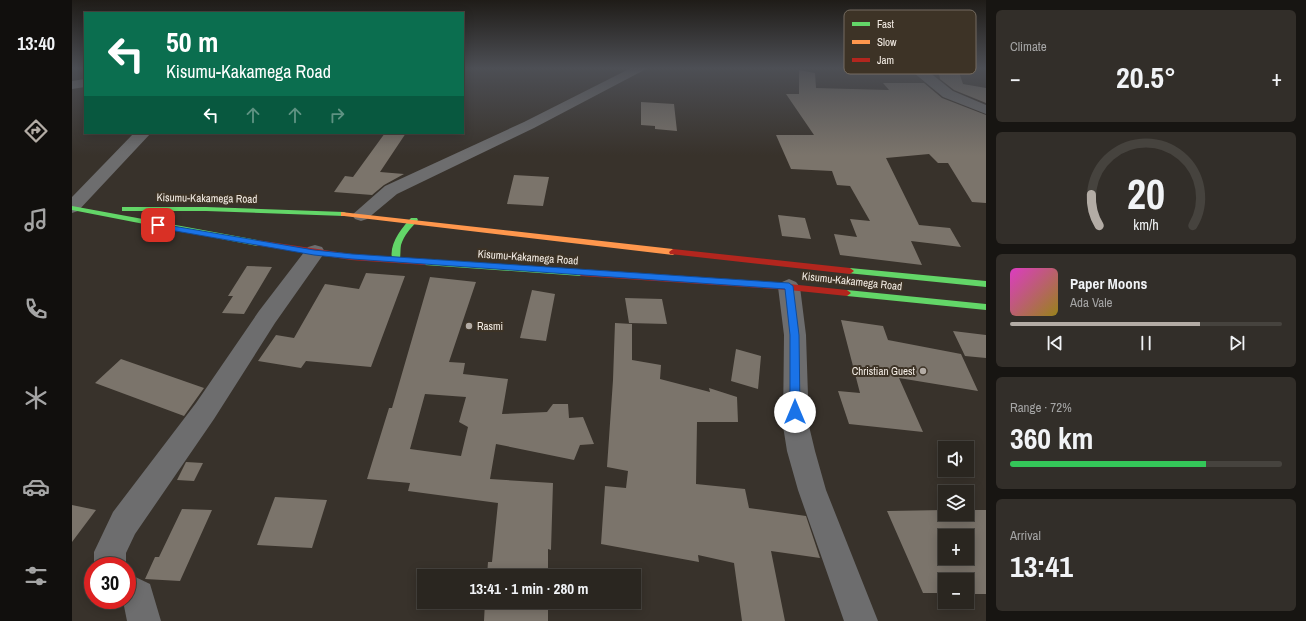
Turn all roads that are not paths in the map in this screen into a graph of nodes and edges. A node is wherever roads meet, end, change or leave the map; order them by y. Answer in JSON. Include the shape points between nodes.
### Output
{"nodes":[{"id":1,"x":585,"y":97,"type":"edge"},
{"id":2,"x":955,"y":97,"type":"edge"},
{"id":3,"x":986,"y":110,"type":"edge"},
{"id":4,"x":142,"y":134,"type":"edge"},
{"id":5,"x":72,"y":208,"type":"edge"},
{"id":6,"x":361,"y":215,"type":"junction"},
{"id":7,"x":414,"y":220,"type":"junction"},
{"id":8,"x":314,"y":252,"type":"junction"},
{"id":9,"x":396,"y":260,"type":"junction"},
{"id":10,"x":986,"y":284,"type":"edge"},
{"id":11,"x":789,"y":286,"type":"junction"},
{"id":12,"x":986,"y":307,"type":"edge"},
{"id":13,"x":110,"y":557,"type":"edge"},
{"id":14,"x":136,"y":595,"type":"edge"},
{"id":15,"x":144,"y":621,"type":"edge"},
{"id":16,"x":861,"y":621,"type":"edge"}],
"edges":[{"from":1,"to":6,"type":"street","via":[[391,190]]},
{"from":2,"to":3,"type":"street"},
{"from":4,"to":5,"type":"street"},
{"from":5,"to":6,"type":"highway","name":"Kisumu-Kakamega Road","via":[[206,209]]},
{"from":5,"to":8,"type":"highway","name":"Kisumu-Kakamega Road","via":[[186,231]]},
{"from":6,"to":7,"type":"highway","name":"Kisumu-Kakamega Road"},
{"from":7,"to":9,"type":"highway","via":[[394,245]]},
{"from":7,"to":10,"type":"highway","name":"Kisumu-Kakamega Road","via":[[770,263]]},
{"from":8,"to":9,"type":"highway","name":"Kisumu-Kakamega Road"},
{"from":8,"to":13,"type":"street","via":[[205,411],[124,523]]},
{"from":9,"to":11,"type":"highway","name":"Kisumu-Kakamega Road"},
{"from":11,"to":12,"type":"highway","name":"Kisumu-Kakamega Road"},
{"from":11,"to":16,"type":"street","via":[[795,343],[796,426],[800,451]]},
{"from":14,"to":15,"type":"street"}]}
